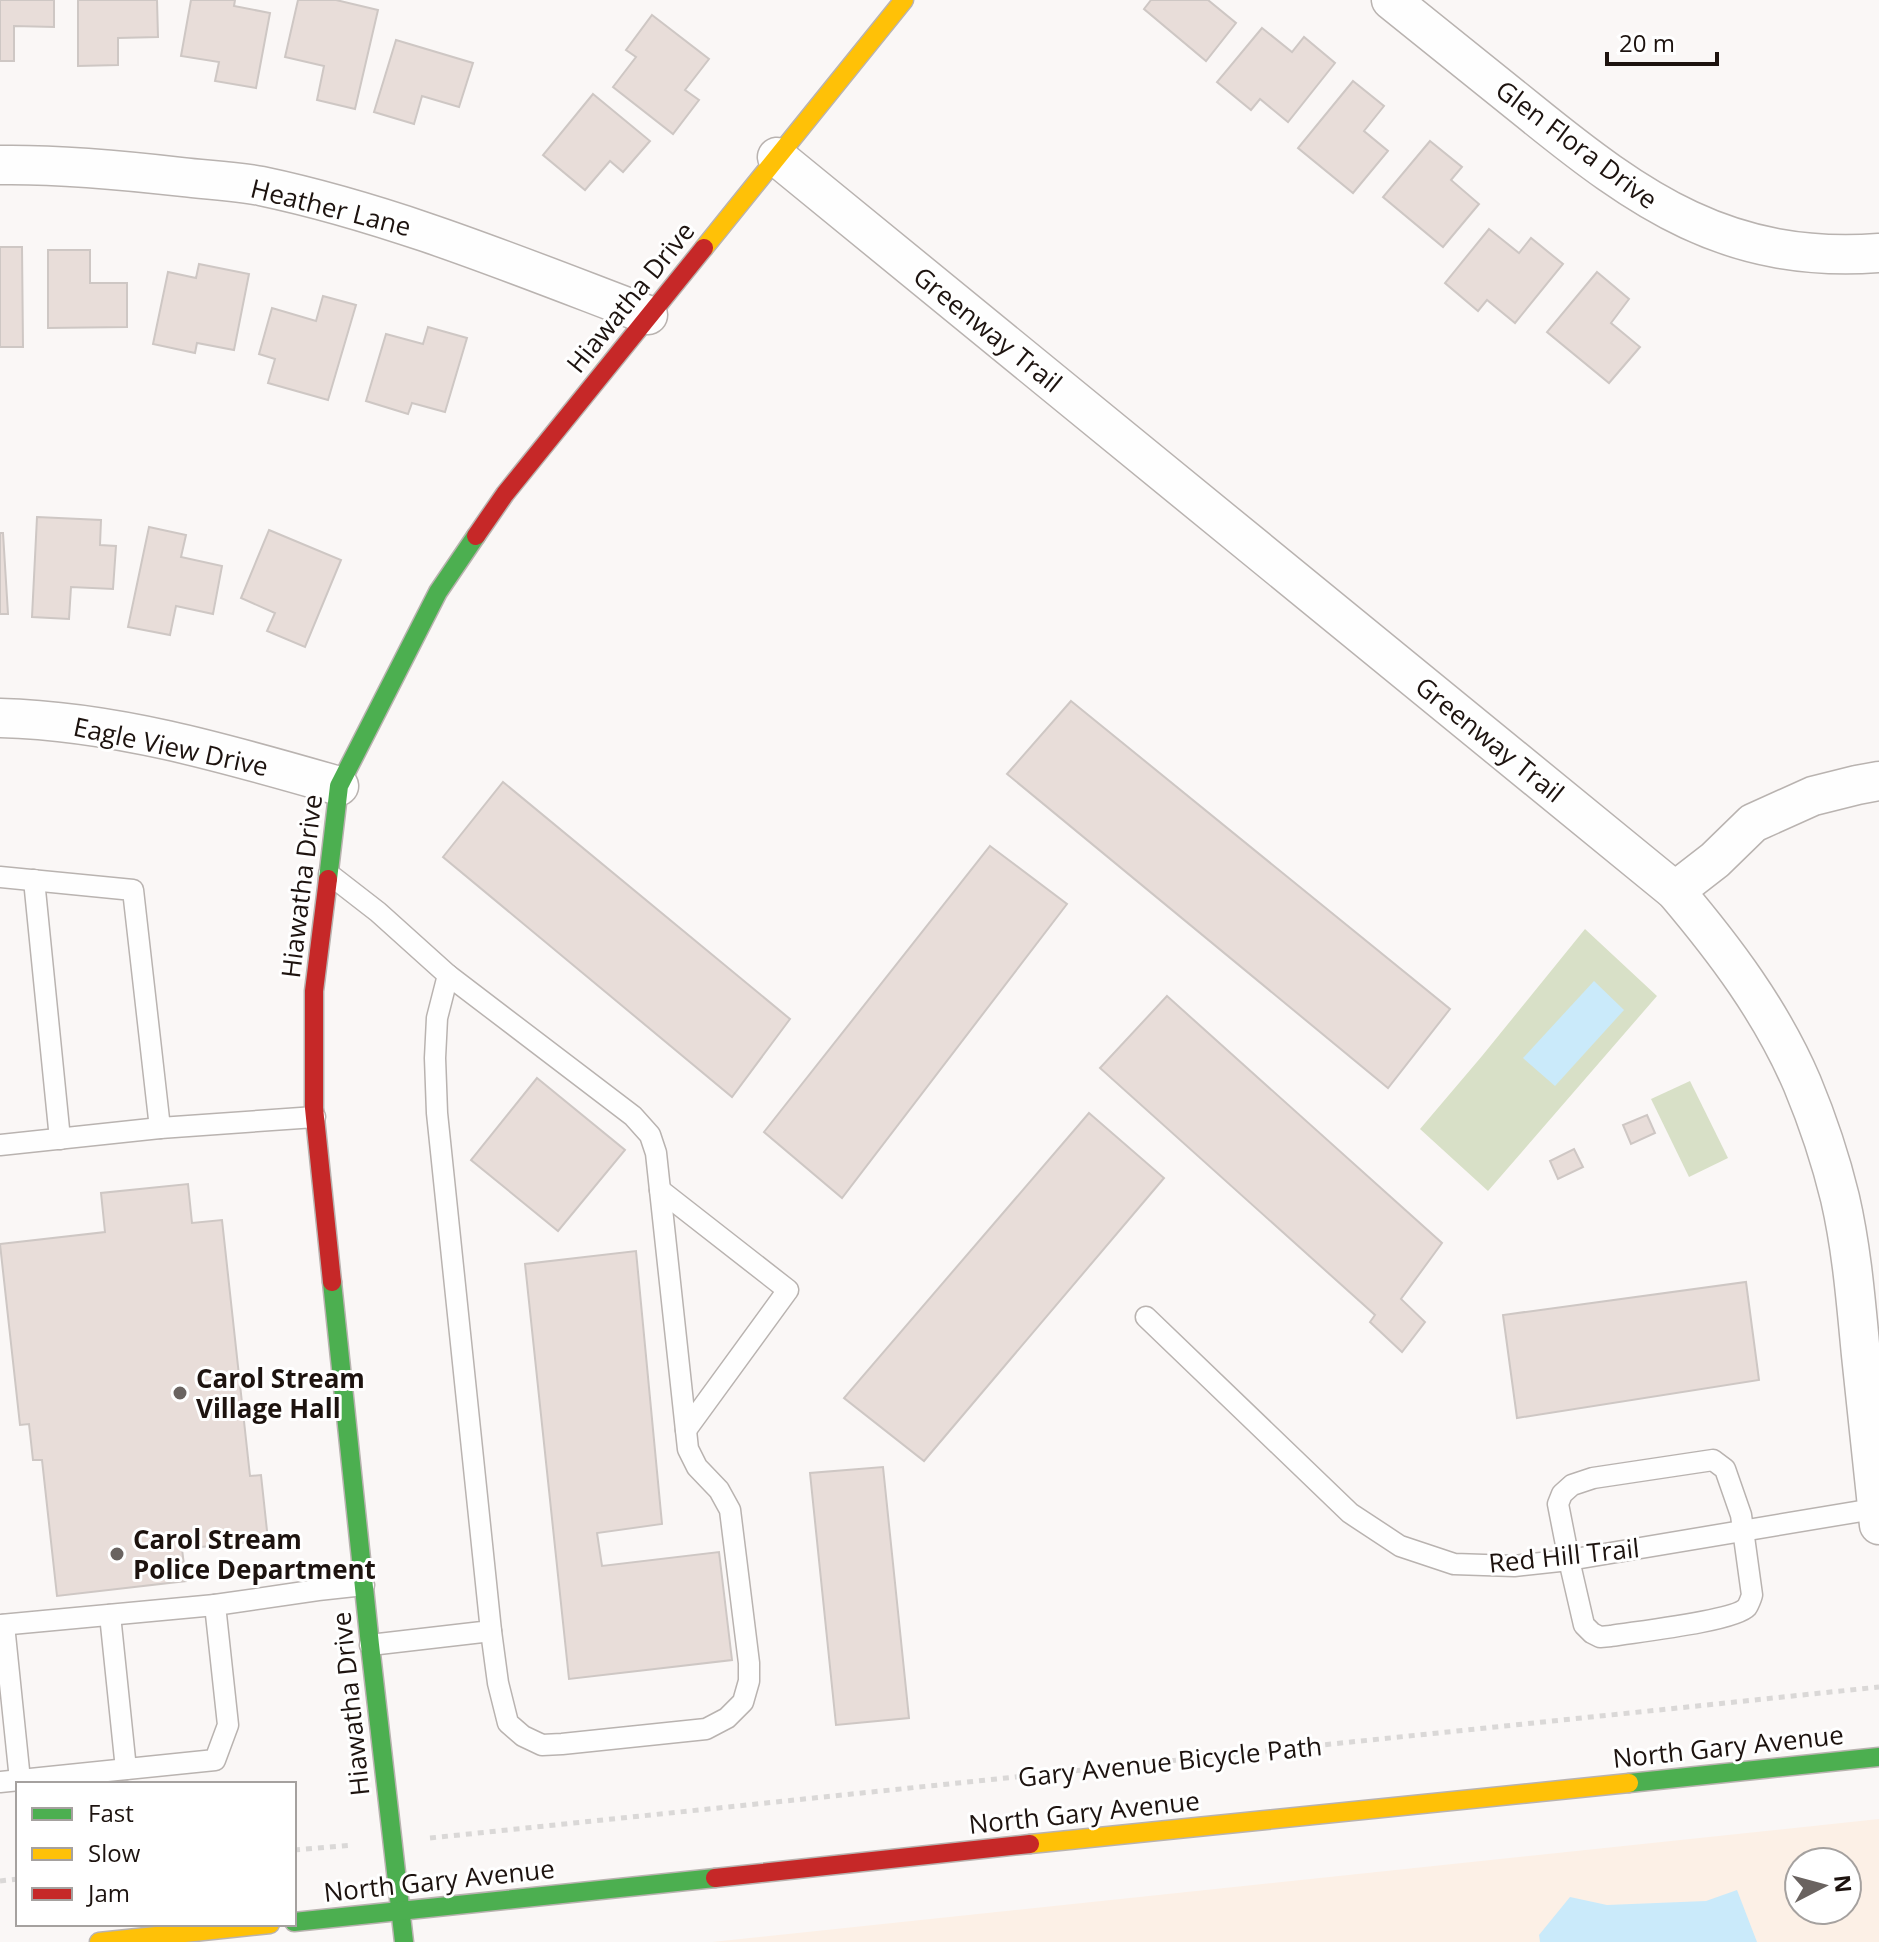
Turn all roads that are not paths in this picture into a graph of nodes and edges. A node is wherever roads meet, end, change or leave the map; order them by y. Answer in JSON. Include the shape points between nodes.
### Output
{"nodes":[{"id":1,"x":904,"y":0,"type":"edge"},
{"id":2,"x":1391,"y":0,"type":"edge"},
{"id":3,"x":777,"y":157,"type":"junction"},
{"id":4,"x":0,"y":165,"type":"edge"},
{"id":5,"x":1879,"y":253,"type":"edge"},
{"id":6,"x":648,"y":315,"type":"junction"},
{"id":7,"x":0,"y":718,"type":"edge"},
{"id":8,"x":1879,"y":781,"type":"edge"},
{"id":9,"x":339,"y":786,"type":"junction"},
{"id":10,"x":329,"y":874,"type":"junction"},
{"id":11,"x":0,"y":877,"type":"edge"},
{"id":12,"x":34,"y":880,"type":"junction"},
{"id":13,"x":1675,"y":891,"type":"junction"},
{"id":14,"x":448,"y":975,"type":"junction"},
{"id":15,"x":315,"y":1117,"type":"junction"},
{"id":16,"x":160,"y":1128,"type":"junction"},
{"id":17,"x":60,"y":1139,"type":"junction"},
{"id":18,"x":0,"y":1145,"type":"edge"},
{"id":19,"x":660,"y":1190,"type":"junction"},
{"id":20,"x":1146,"y":1317,"type":"dead end"},
{"id":21,"x":686,"y":1430,"type":"junction"},
{"id":22,"x":1878,"y":1514,"type":"edge"},
{"id":23,"x":1744,"y":1530,"type":"junction"},
{"id":24,"x":1569,"y":1560,"type":"junction"},
{"id":25,"x":364,"y":1585,"type":"junction"},
{"id":26,"x":215,"y":1605,"type":"junction"},
{"id":27,"x":110,"y":1615,"type":"junction"},
{"id":28,"x":2,"y":1625,"type":"edge"},
{"id":29,"x":491,"y":1631,"type":"junction"},
{"id":30,"x":370,"y":1645,"type":"junction"},
{"id":31,"x":1879,"y":1757,"type":"edge"},
{"id":32,"x":126,"y":1769,"type":"junction"},
{"id":33,"x":10,"y":1781,"type":"edge"},
{"id":34,"x":399,"y":1910,"type":"junction"},
{"id":35,"x":296,"y":1922,"type":"edge"},
{"id":36,"x":251,"y":1926,"type":"edge"},
{"id":37,"x":99,"y":1942,"type":"edge"},
{"id":38,"x":404,"y":1942,"type":"edge"}],
"edges":[{"from":1,"to":3,"type":"street","name":"Hiawatha Drive"},
{"from":2,"to":5,"type":"street","name":"Glen Flora Drive","via":[[1580,152],[1665,209],[1713,231],[1772,248],[1823,255]]},
{"from":3,"to":6,"type":"street","name":"Hiawatha Drive"},
{"from":3,"to":13,"type":"street","name":"Greenway Trail"},
{"from":4,"to":6,"type":"street","name":"Heather Lane","via":[[110,169],[259,186],[424,231]]},
{"from":6,"to":9,"type":"street","name":"Hiawatha Drive","via":[[505,494],[438,592]]},
{"from":7,"to":9,"type":"street","name":"Eagle View Drive","via":[[114,728]]},
{"from":8,"to":13,"type":"street","via":[[1813,796],[1753,823]]},
{"from":9,"to":10,"type":"street","name":"Hiawatha Drive"},
{"from":10,"to":14,"type":"lane"},
{"from":10,"to":15,"type":"street","name":"Hiawatha Drive","via":[[314,991]]},
{"from":11,"to":12,"type":"lane"},
{"from":12,"to":16,"type":"lane","via":[[133,890]]},
{"from":12,"to":17,"type":"lane"},
{"from":13,"to":22,"type":"street","name":"Greenway Trail","via":[[1745,979],[1779,1036],[1830,1163],[1852,1270]]},
{"from":14,"to":19,"type":"lane","via":[[633,1116],[650,1135]]},
{"from":14,"to":29,"type":"lane","via":[[437,1018],[437,1113]]},
{"from":15,"to":16,"type":"lane"},
{"from":15,"to":25,"type":"street","name":"Hiawatha Drive"},
{"from":16,"to":17,"type":"lane"},
{"from":17,"to":18,"type":"lane"},
{"from":19,"to":21,"type":"lane"},
{"from":19,"to":21,"type":"lane","via":[[788,1290]]},
{"from":20,"to":24,"type":"lane","name":"Red Hill Trail","via":[[1350,1513],[1400,1546],[1454,1564],[1514,1566]]},
{"from":21,"to":29,"type":"lane","via":[[697,1467],[730,1510],[749,1663],[743,1702],[706,1729],[542,1745],[508,1723]]},
{"from":22,"to":23,"type":"lane","name":"Red Hill Trail"},
{"from":23,"to":24,"type":"lane","name":"Red Hill Trail"},
{"from":23,"to":24,"type":"lane","via":[[1725,1469],[1713,1460],[1593,1478],[1572,1485],[1558,1504]]},
{"from":23,"to":24,"type":"lane","via":[[1752,1595],[1748,1607],[1718,1619],[1600,1637],[1584,1625]]},
{"from":25,"to":26,"type":"lane"},
{"from":25,"to":30,"type":"street","name":"Hiawatha Drive"},
{"from":26,"to":27,"type":"lane"},
{"from":26,"to":32,"type":"lane","via":[[228,1725],[215,1760]]},
{"from":27,"to":28,"type":"lane"},
{"from":27,"to":32,"type":"lane"},
{"from":28,"to":33,"type":"lane"},
{"from":29,"to":30,"type":"lane"},
{"from":30,"to":34,"type":"street","name":"Hiawatha Drive"},
{"from":31,"to":34,"type":"street","name":"North Gary Avenue"},
{"from":32,"to":33,"type":"lane"},
{"from":34,"to":35,"type":"street","name":"North Gary Avenue"},
{"from":34,"to":38,"type":"street","name":"Hiawatha Drive"},
{"from":36,"to":37,"type":"street"}]}
